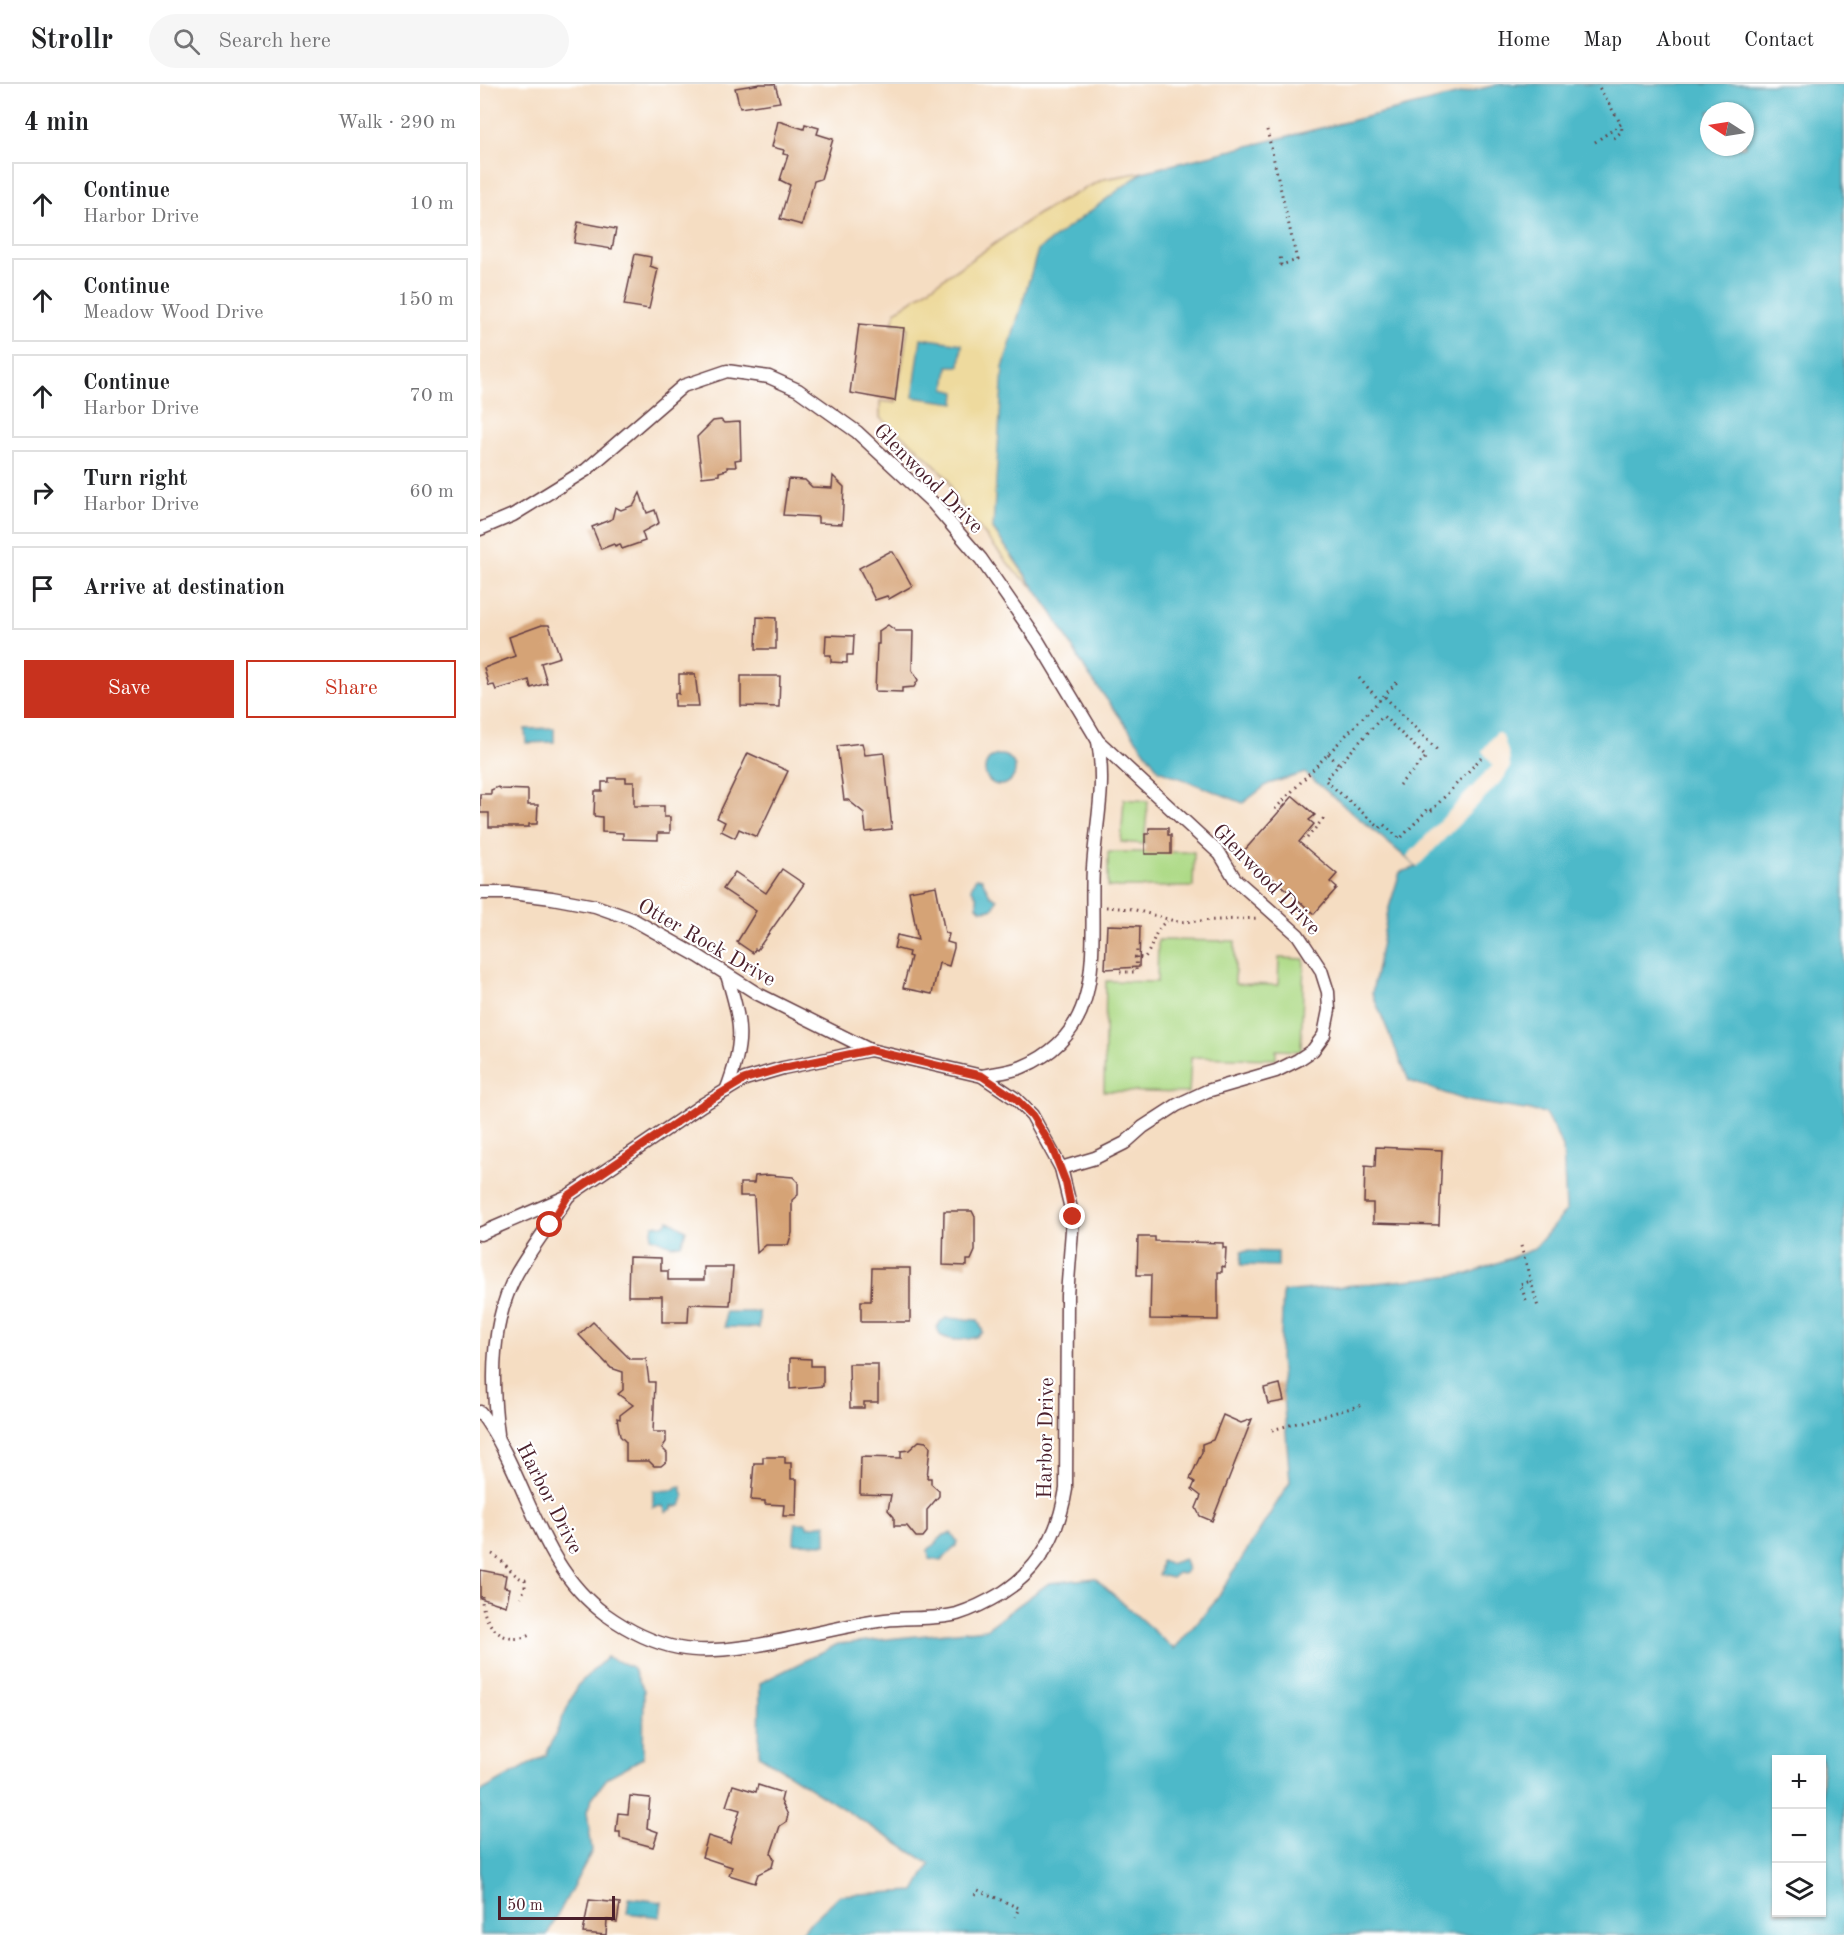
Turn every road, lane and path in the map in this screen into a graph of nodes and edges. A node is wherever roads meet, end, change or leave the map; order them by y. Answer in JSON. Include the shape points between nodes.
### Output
{"nodes":[{"id":1,"x":1597,"y":84,"type":"edge"},
{"id":2,"x":1621,"y":124,"type":"junction"},
{"id":3,"x":1267,"y":130,"type":"dead end"},
{"id":4,"x":1614,"y":138,"type":"dead end"},
{"id":5,"x":1594,"y":142,"type":"dead end"},
{"id":6,"x":1280,"y":255,"type":"dead end"},
{"id":7,"x":480,"y":529,"type":"edge"},
{"id":8,"x":1359,"y":678,"type":"dead end"},
{"id":9,"x":1398,"y":681,"type":"dead end"},
{"id":10,"x":1384,"y":696,"type":"junction"},
{"id":11,"x":1380,"y":700,"type":"junction"},
{"id":12,"x":1098,"y":741,"type":"junction"},
{"id":13,"x":1438,"y":751,"type":"dead end"},
{"id":14,"x":1328,"y":754,"type":"junction"},
{"id":15,"x":1480,"y":759,"type":"dead end"},
{"id":16,"x":1339,"y":764,"type":"junction"},
{"id":17,"x":1399,"y":785,"type":"dead end"},
{"id":18,"x":1275,"y":809,"type":"dead end"},
{"id":19,"x":1324,"y":818,"type":"dead end"},
{"id":20,"x":1307,"y":837,"type":"dead end"},
{"id":21,"x":480,"y":893,"type":"edge"},
{"id":22,"x":1092,"y":907,"type":"junction"},
{"id":23,"x":1269,"y":910,"type":"junction"},
{"id":24,"x":1169,"y":920,"type":"junction"},
{"id":25,"x":1137,"y":947,"type":"dead end"},
{"id":26,"x":1135,"y":958,"type":"junction"},
{"id":27,"x":1120,"y":972,"type":"dead end"},
{"id":28,"x":727,"y":975,"type":"junction"},
{"id":29,"x":870,"y":1050,"type":"junction"},
{"id":30,"x":982,"y":1076,"type":"junction"},
{"id":31,"x":726,"y":1091,"type":"junction"},
{"id":32,"x":1061,"y":1168,"type":"junction"},
{"id":33,"x":568,"y":1196,"type":"junction"},
{"id":34,"x":480,"y":1234,"type":"edge"},
{"id":35,"x":1521,"y":1246,"type":"dead end"},
{"id":36,"x":1531,"y":1281,"type":"junction"},
{"id":37,"x":1526,"y":1300,"type":"dead end"},
{"id":38,"x":1538,"y":1307,"type":"dead end"},
{"id":39,"x":1362,"y":1405,"type":"dead end"},
{"id":40,"x":480,"y":1412,"type":"edge"},
{"id":41,"x":1272,"y":1430,"type":"dead end"},
{"id":42,"x":498,"y":1435,"type":"junction"},
{"id":43,"x":492,"y":1554,"type":"dead end"},
{"id":44,"x":482,"y":1596,"type":"dead end"},
{"id":45,"x":521,"y":1598,"type":"dead end"},
{"id":46,"x":530,"y":1635,"type":"dead end"},
{"id":47,"x":975,"y":1895,"type":"dead end"},
{"id":48,"x":1015,"y":1917,"type":"dead end"}],
"edges":[{"from":1,"to":2,"type":"path"},
{"from":2,"to":4,"type":"path","via":[[1622,131]]},
{"from":2,"to":5,"type":"path"},
{"from":3,"to":6,"type":"path","via":[[1297,260],[1281,266]]},
{"from":7,"to":12,"type":"street","name":"Glenwood Drive","via":[[513,515],[586,470],[683,386],[727,371],[769,377],[798,390],[857,432],[932,502],[981,559],[1029,627]]},
{"from":8,"to":11,"type":"path"},
{"from":9,"to":10,"type":"path"},
{"from":10,"to":11,"type":"path"},
{"from":10,"to":13,"type":"path"},
{"from":11,"to":14,"type":"path"},
{"from":12,"to":22,"type":"street","name":"Glenwood Drive","via":[[1103,794]]},
{"from":12,"to":23,"type":"street","name":"Glenwood Drive","via":[[1220,854],[1235,879]]},
{"from":14,"to":16,"type":"path"},
{"from":14,"to":18,"type":"path"},
{"from":15,"to":16,"type":"path","via":[[1400,839],[1383,824],[1380,828],[1325,780]]},
{"from":16,"to":17,"type":"path","via":[[1383,716],[1426,758]]},
{"from":19,"to":20,"type":"path"},
{"from":21,"to":28,"type":"street","name":"Otter Rock Drive","via":[[511,893],[595,906],[632,919]]},
{"from":22,"to":24,"type":"path","via":[[1125,907]]},
{"from":22,"to":30,"type":"street","name":"Glenwood Drive","via":[[1092,974],[1086,1000],[1070,1032],[1048,1052],[1022,1067]]},
{"from":23,"to":24,"type":"path","via":[[1255,921]]},
{"from":23,"to":32,"type":"street","name":"Glenwood Drive","via":[[1307,946],[1328,992],[1328,1021],[1313,1050],[1276,1071],[1207,1090],[1177,1105],[1125,1143],[1095,1158]]},
{"from":24,"to":26,"type":"path","via":[[1154,935],[1148,954]]},
{"from":25,"to":26,"type":"path"},
{"from":26,"to":27,"type":"path","via":[[1136,972]]},
{"from":28,"to":29,"type":"street","name":"Otter Rock Drive"},
{"from":28,"to":31,"type":"street","via":[[739,1025],[740,1049]]},
{"from":29,"to":30,"type":"street","name":"Harbor Drive"},
{"from":29,"to":31,"type":"street","via":[[783,1068],[745,1079]]},
{"from":30,"to":32,"type":"street","name":"Harbor Drive","via":[[1032,1115]]},
{"from":31,"to":33,"type":"street"},
{"from":32,"to":42,"type":"street","name":"Harbor Drive","via":[[1073,1217],[1067,1295],[1063,1509],[1053,1538],[1025,1576],[978,1607],[954,1614],[884,1620],[711,1649],[679,1648],[604,1614],[571,1578],[549,1548]]},
{"from":33,"to":34,"type":"street"},
{"from":33,"to":42,"type":"street","name":"Harbor Drive","via":[[517,1273],[505,1301],[498,1331],[493,1398]]},
{"from":35,"to":36,"type":"path"},
{"from":36,"to":37,"type":"path","via":[[1520,1284]]},
{"from":36,"to":38,"type":"path"},
{"from":39,"to":41,"type":"path"},
{"from":40,"to":42,"type":"street","name":"Harbor Drive"},
{"from":43,"to":45,"type":"path","via":[[516,1577],[525,1580]]},
{"from":44,"to":46,"type":"path","via":[[483,1616],[492,1628],[511,1638]]},
{"from":47,"to":48,"type":"path","via":[[978,1890],[1019,1908]]}]}
